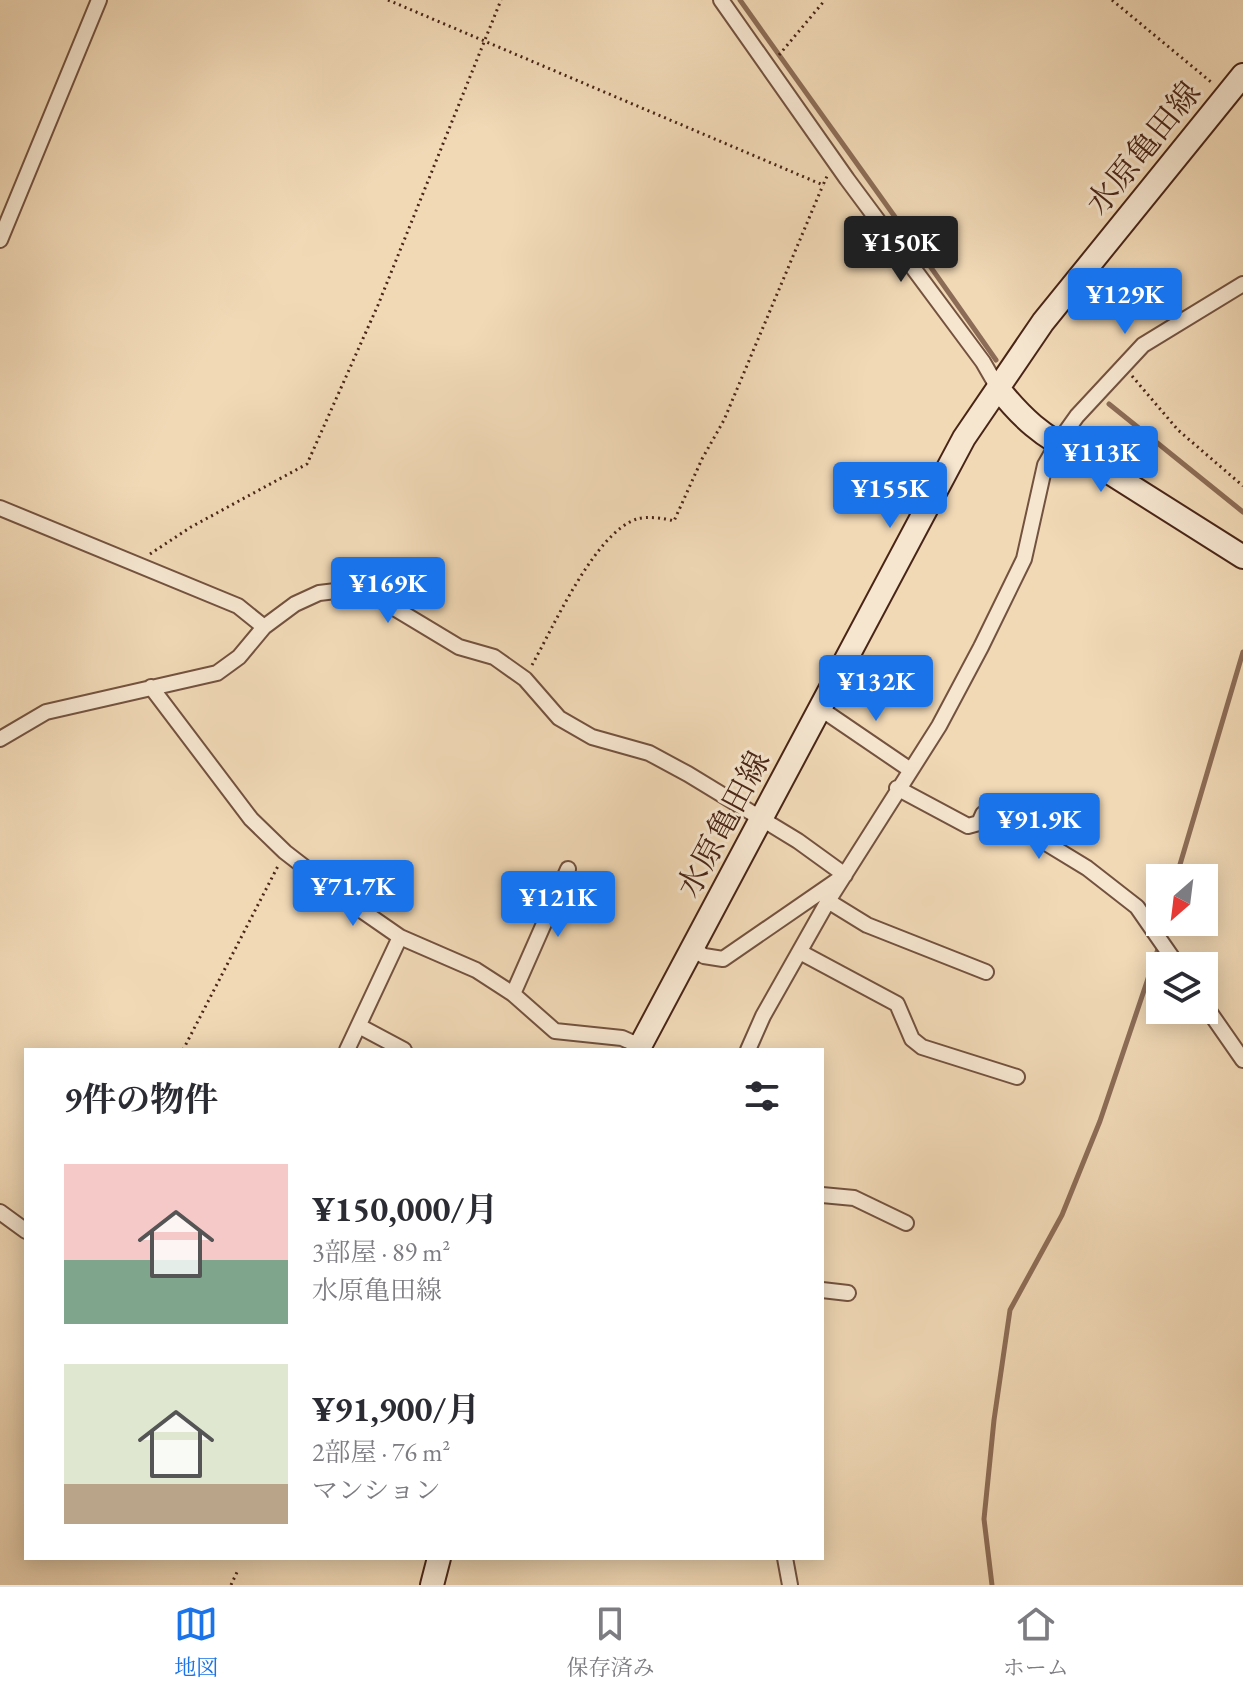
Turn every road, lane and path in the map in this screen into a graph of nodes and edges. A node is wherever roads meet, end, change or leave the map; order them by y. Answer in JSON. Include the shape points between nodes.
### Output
{"nodes":[{"id":1,"x":99,"y":0,"type":"edge"},
{"id":2,"x":388,"y":0,"type":"edge"},
{"id":3,"x":501,"y":0,"type":"edge"},
{"id":4,"x":721,"y":0,"type":"edge"},
{"id":5,"x":825,"y":0,"type":"edge"},
{"id":6,"x":1112,"y":0,"type":"edge"},
{"id":7,"x":483,"y":42,"type":"junction"},
{"id":8,"x":786,"y":50,"type":"dead end"},
{"id":9,"x":1243,"y":75,"type":"edge"},
{"id":10,"x":1226,"y":95,"type":"junction"},
{"id":11,"x":834,"y":160,"type":"junction"},
{"id":12,"x":823,"y":185,"type":"junction"},
{"id":13,"x":0,"y":240,"type":"edge"},
{"id":14,"x":1243,"y":284,"type":"edge"},
{"id":15,"x":1123,"y":365,"type":"junction"},
{"id":16,"x":998,"y":388,"type":"junction"},
{"id":17,"x":1057,"y":444,"type":"junction"},
{"id":18,"x":1243,"y":486,"type":"edge"},
{"id":19,"x":0,"y":508,"type":"edge"},
{"id":20,"x":1243,"y":557,"type":"edge"},
{"id":21,"x":138,"y":565,"type":"junction"},
{"id":22,"x":264,"y":627,"type":"junction"},
{"id":23,"x":525,"y":679,"type":"junction"},
{"id":24,"x":151,"y":687,"type":"junction"},
{"id":25,"x":821,"y":709,"type":"junction"},
{"id":26,"x":0,"y":739,"type":"edge"},
{"id":27,"x":909,"y":769,"type":"junction"},
{"id":28,"x":897,"y":788,"type":"junction"},
{"id":29,"x":761,"y":818,"type":"junction"},
{"id":30,"x":285,"y":852,"type":"junction"},
{"id":31,"x":568,"y":869,"type":"dead end"},
{"id":32,"x":845,"y":875,"type":"junction"},
{"id":33,"x":828,"y":901,"type":"junction"},
{"id":34,"x":400,"y":937,"type":"junction"},
{"id":35,"x":693,"y":949,"type":"junction"},
{"id":36,"x":800,"y":952,"type":"junction"},
{"id":37,"x":1168,"y":952,"type":"edge"},
{"id":38,"x":986,"y":972,"type":"dead end"},
{"id":39,"x":513,"y":994,"type":"junction"},
{"id":40,"x":1218,"y":1024,"type":"edge"},
{"id":41,"x":359,"y":1026,"type":"junction"},
{"id":42,"x":184,"y":1048,"type":"edge"},
{"id":43,"x":348,"y":1048,"type":"edge"},
{"id":44,"x":400,"y":1048,"type":"edge"},
{"id":45,"x":639,"y":1048,"type":"edge"},
{"id":46,"x":749,"y":1048,"type":"edge"},
{"id":47,"x":1243,"y":1060,"type":"edge"},
{"id":48,"x":1017,"y":1077,"type":"dead end"},
{"id":49,"x":824,"y":1195,"type":"edge"},
{"id":50,"x":4,"y":1216,"type":"edge"},
{"id":51,"x":906,"y":1223,"type":"dead end"},
{"id":52,"x":24,"y":1230,"type":"edge"},
{"id":53,"x":24,"y":1240,"type":"edge"},
{"id":54,"x":824,"y":1290,"type":"edge"},
{"id":55,"x":848,"y":1293,"type":"dead end"},
{"id":56,"x":438,"y":1560,"type":"edge"},
{"id":57,"x":785,"y":1560,"type":"edge"},
{"id":58,"x":238,"y":1570,"type":"dead end"},
{"id":59,"x":231,"y":1585,"type":"edge"},
{"id":60,"x":432,"y":1585,"type":"edge"},
{"id":61,"x":790,"y":1585,"type":"edge"}],
"edges":[{"from":1,"to":13,"type":"street"},
{"from":2,"to":7,"type":"path"},
{"from":3,"to":7,"type":"path"},
{"from":4,"to":11,"type":"street"},
{"from":5,"to":8,"type":"path"},
{"from":6,"to":10,"type":"path"},
{"from":7,"to":12,"type":"path"},
{"from":7,"to":21,"type":"path","via":[[378,305],[307,464],[191,527]]},
{"from":9,"to":10,"type":"main road","name":"水原亀田線"},
{"from":10,"to":16,"type":"main road","name":"水原亀田線","via":[[1043,322]]},
{"from":11,"to":12,"type":"path"},
{"from":11,"to":16,"type":"street"},
{"from":12,"to":23,"type":"path","via":[[724,420],[674,521],[637,519],[618,530],[592,558]]},
{"from":14,"to":15,"type":"street","via":[[1143,345]]},
{"from":15,"to":17,"type":"street"},
{"from":15,"to":18,"type":"path","via":[[1178,430]]},
{"from":16,"to":17,"type":"main road"},
{"from":16,"to":25,"type":"main road","name":"水原亀田線","via":[[964,438]]},
{"from":17,"to":20,"type":"main road"},
{"from":17,"to":27,"type":"street","via":[[1045,465],[1024,559],[939,726]]},
{"from":19,"to":21,"type":"street"},
{"from":21,"to":22,"type":"street","via":[[238,606]]},
{"from":22,"to":23,"type":"street","via":[[319,593],[361,588],[459,647],[494,657]]},
{"from":22,"to":24,"type":"street","via":[[217,673]]},
{"from":23,"to":29,"type":"street","via":[[559,718],[592,737],[649,753]]},
{"from":24,"to":26,"type":"street","via":[[46,712]]},
{"from":24,"to":30,"type":"street","via":[[251,819]]},
{"from":25,"to":27,"type":"street"},
{"from":25,"to":29,"type":"main road","name":"水原亀田線"},
{"from":27,"to":28,"type":"street"},
{"from":28,"to":32,"type":"street"},
{"from":28,"to":37,"type":"street","via":[[968,826],[979,823],[989,810],[995,812],[1087,868],[1137,907]]},
{"from":29,"to":32,"type":"street"},
{"from":29,"to":35,"type":"main road","name":"水原亀田線"},
{"from":30,"to":34,"type":"street"},
{"from":30,"to":42,"type":"path"},
{"from":31,"to":39,"type":"street"},
{"from":32,"to":33,"type":"street"},
{"from":32,"to":35,"type":"street","via":[[723,959]]},
{"from":33,"to":36,"type":"street"},
{"from":33,"to":38,"type":"street","via":[[867,925]]},
{"from":34,"to":39,"type":"street","via":[[476,970]]},
{"from":34,"to":41,"type":"street"},
{"from":35,"to":45,"type":"main road","name":"水原亀田線"},
{"from":36,"to":46,"type":"street"},
{"from":36,"to":48,"type":"street","via":[[897,1004],[912,1039],[922,1047]]},
{"from":39,"to":45,"type":"street","via":[[555,1031],[622,1038]]},
{"from":40,"to":47,"type":"street"},
{"from":41,"to":43,"type":"street"},
{"from":41,"to":44,"type":"street"},
{"from":49,"to":51,"type":"street","via":[[854,1198]]},
{"from":50,"to":52,"type":"street"},
{"from":50,"to":53,"type":"street"},
{"from":54,"to":55,"type":"street"},
{"from":56,"to":60,"type":"main road"},
{"from":57,"to":61,"type":"street"},
{"from":58,"to":59,"type":"path"}]}
